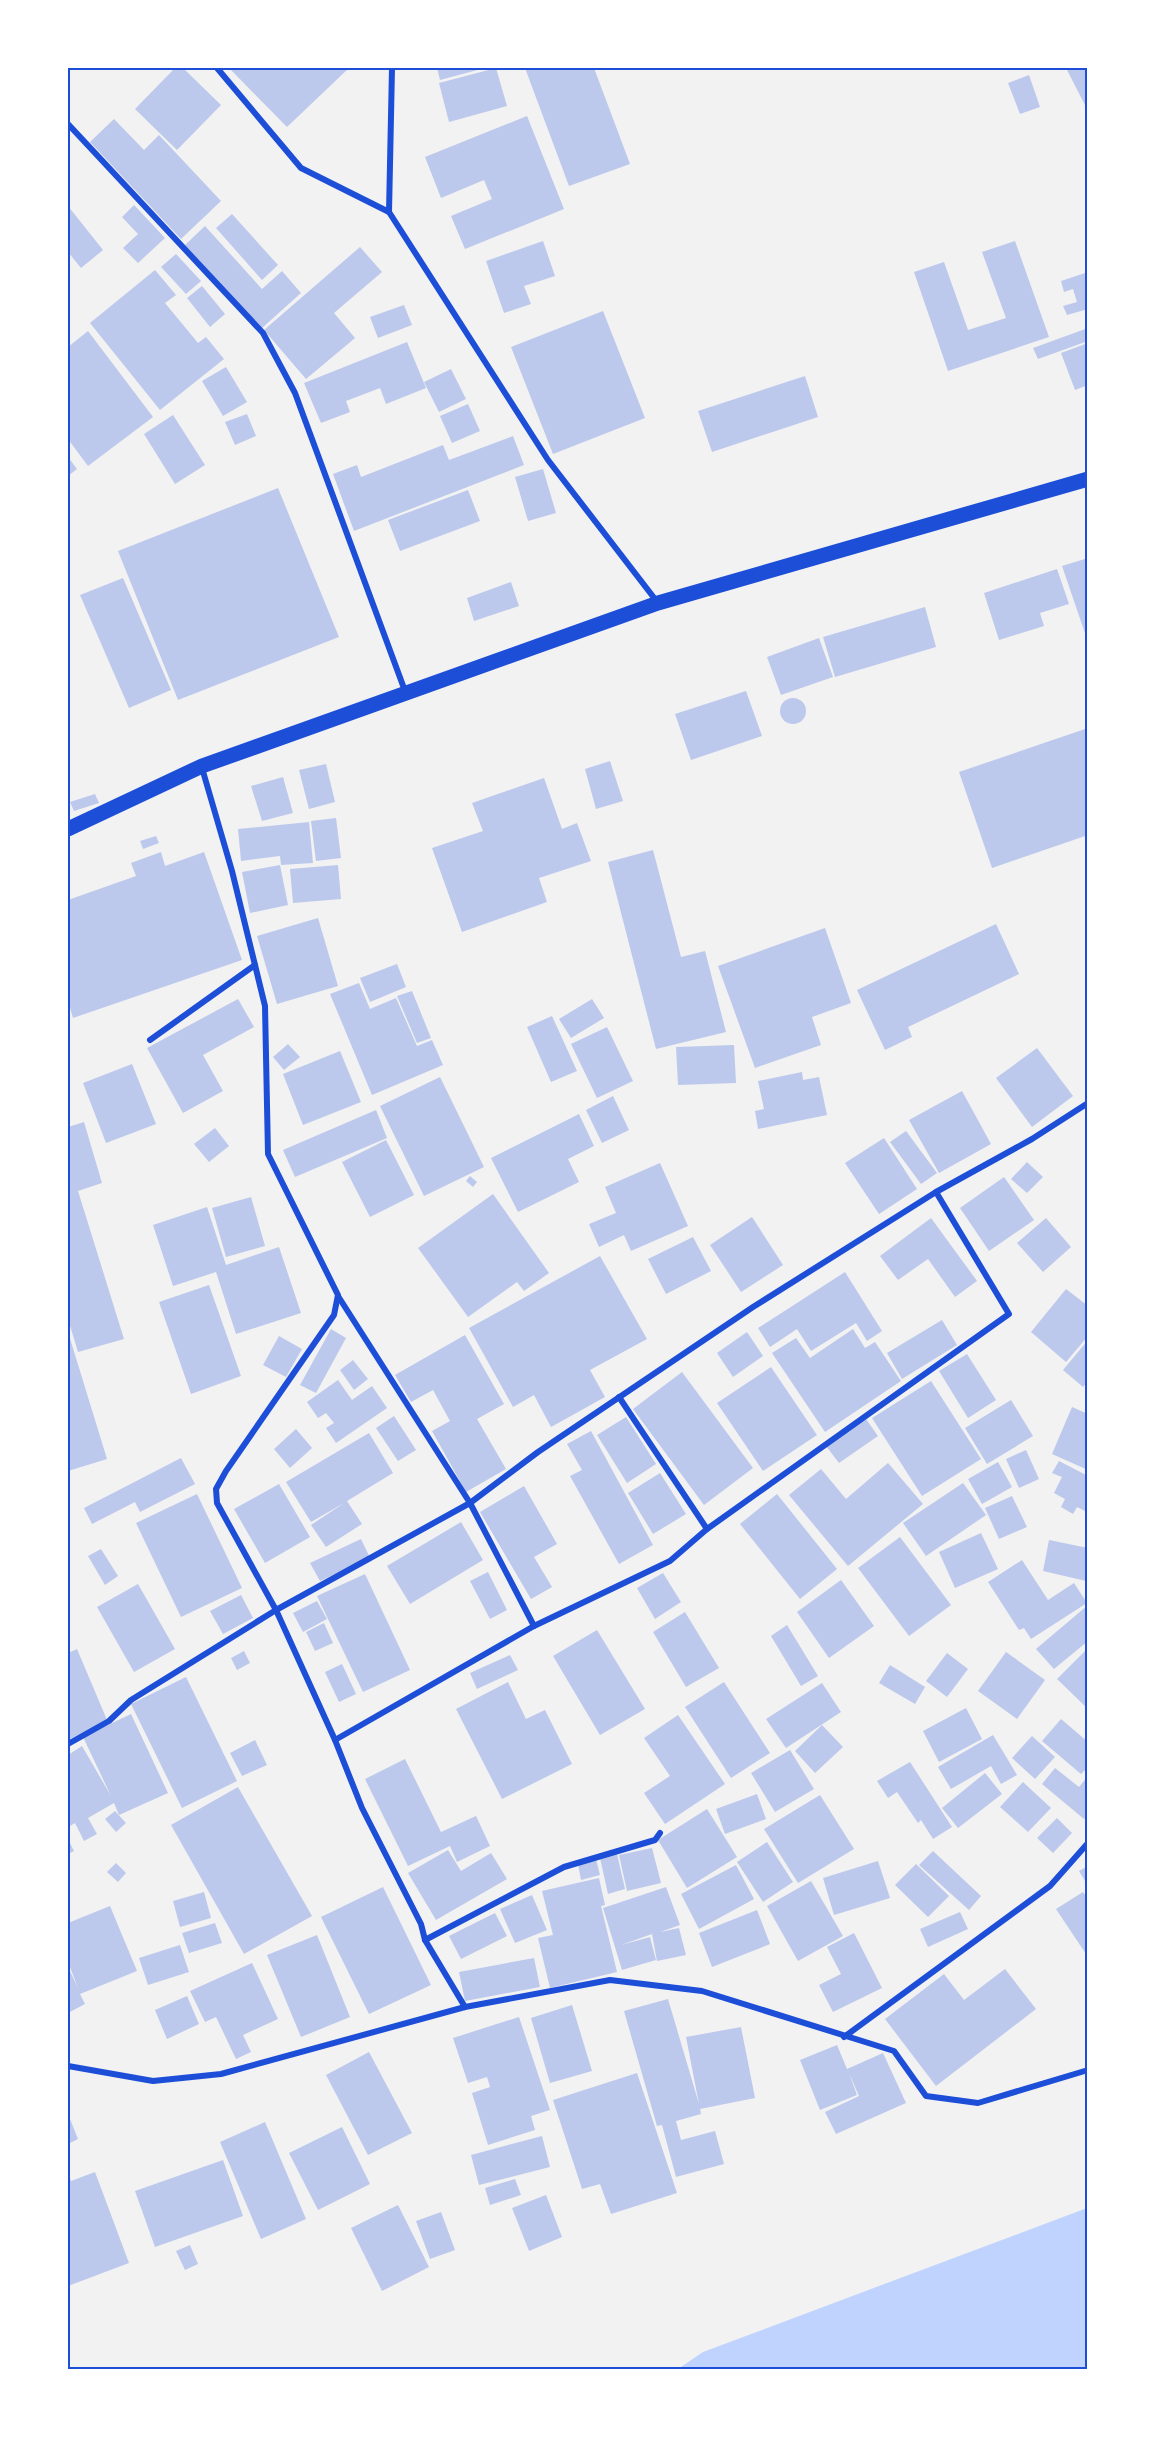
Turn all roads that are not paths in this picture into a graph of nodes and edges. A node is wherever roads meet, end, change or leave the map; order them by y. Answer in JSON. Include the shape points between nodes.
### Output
{"nodes":[{"id":1,"x":217,"y":68,"type":"edge"},
{"id":2,"x":392,"y":68,"type":"edge"},
{"id":3,"x":68,"y":124,"type":"edge"},
{"id":4,"x":389,"y":212,"type":"junction"},
{"id":5,"x":1088,"y":479,"type":"edge"},
{"id":6,"x":658,"y":603,"type":"junction"},
{"id":7,"x":405,"y":691,"type":"junction"},
{"id":8,"x":202,"y":766,"type":"junction"},
{"id":9,"x":68,"y":829,"type":"edge"},
{"id":10,"x":255,"y":965,"type":"junction"},
{"id":11,"x":150,"y":1040,"type":"dead end"},
{"id":12,"x":1088,"y":1103,"type":"edge"},
{"id":13,"x":936,"y":1192,"type":"junction"},
{"id":14,"x":338,"y":1295,"type":"junction"},
{"id":15,"x":619,"y":1397,"type":"junction"},
{"id":16,"x":470,"y":1503,"type":"junction"},
{"id":17,"x":707,"y":1529,"type":"junction"},
{"id":18,"x":276,"y":1610,"type":"junction"},
{"id":19,"x":534,"y":1626,"type":"junction"},
{"id":20,"x":335,"y":1740,"type":"junction"},
{"id":21,"x":68,"y":1744,"type":"edge"},
{"id":22,"x":660,"y":1833,"type":"dead end"},
{"id":23,"x":1088,"y":1843,"type":"edge"},
{"id":24,"x":425,"y":1940,"type":"junction"},
{"id":25,"x":465,"y":2007,"type":"junction"},
{"id":26,"x":844,"y":2037,"type":"junction"},
{"id":27,"x":68,"y":2066,"type":"edge"},
{"id":28,"x":1088,"y":2070,"type":"edge"}],
"edges":[{"from":1,"to":4,"type":"street","via":[[301,168]]},
{"from":2,"to":4,"type":"street"},
{"from":3,"to":7,"type":"street","via":[[263,333],[295,393]]},
{"from":4,"to":6,"type":"street","via":[[548,460]]},
{"from":5,"to":6,"type":"main road"},
{"from":6,"to":7,"type":"main road"},
{"from":7,"to":8,"type":"main road"},
{"from":8,"to":9,"type":"main road"},
{"from":8,"to":10,"type":"street"},
{"from":10,"to":11,"type":"street"},
{"from":10,"to":14,"type":"street","via":[[265,1006],[268,1154]]},
{"from":12,"to":13,"type":"street"},
{"from":13,"to":15,"type":"street"},
{"from":13,"to":17,"type":"street","via":[[1009,1314]]},
{"from":14,"to":16,"type":"street"},
{"from":14,"to":18,"type":"street","via":[[334,1315],[216,1489],[218,1503]]},
{"from":15,"to":16,"type":"street"},
{"from":15,"to":17,"type":"street"},
{"from":16,"to":18,"type":"street"},
{"from":16,"to":19,"type":"street"},
{"from":17,"to":19,"type":"street","via":[[670,1561]]},
{"from":18,"to":20,"type":"street"},
{"from":18,"to":21,"type":"street"},
{"from":19,"to":20,"type":"street"},
{"from":20,"to":24,"type":"street","via":[[362,1808],[421,1924]]},
{"from":22,"to":24,"type":"street","via":[[655,1840],[564,1867]]},
{"from":23,"to":26,"type":"street","via":[[1050,1886]]},
{"from":24,"to":25,"type":"street"},
{"from":25,"to":26,"type":"street","via":[[610,1980],[702,1991]]},
{"from":25,"to":27,"type":"street","via":[[221,2074],[153,2081]]},
{"from":26,"to":28,"type":"street","via":[[894,2051],[926,2096],[978,2103]]}]}
